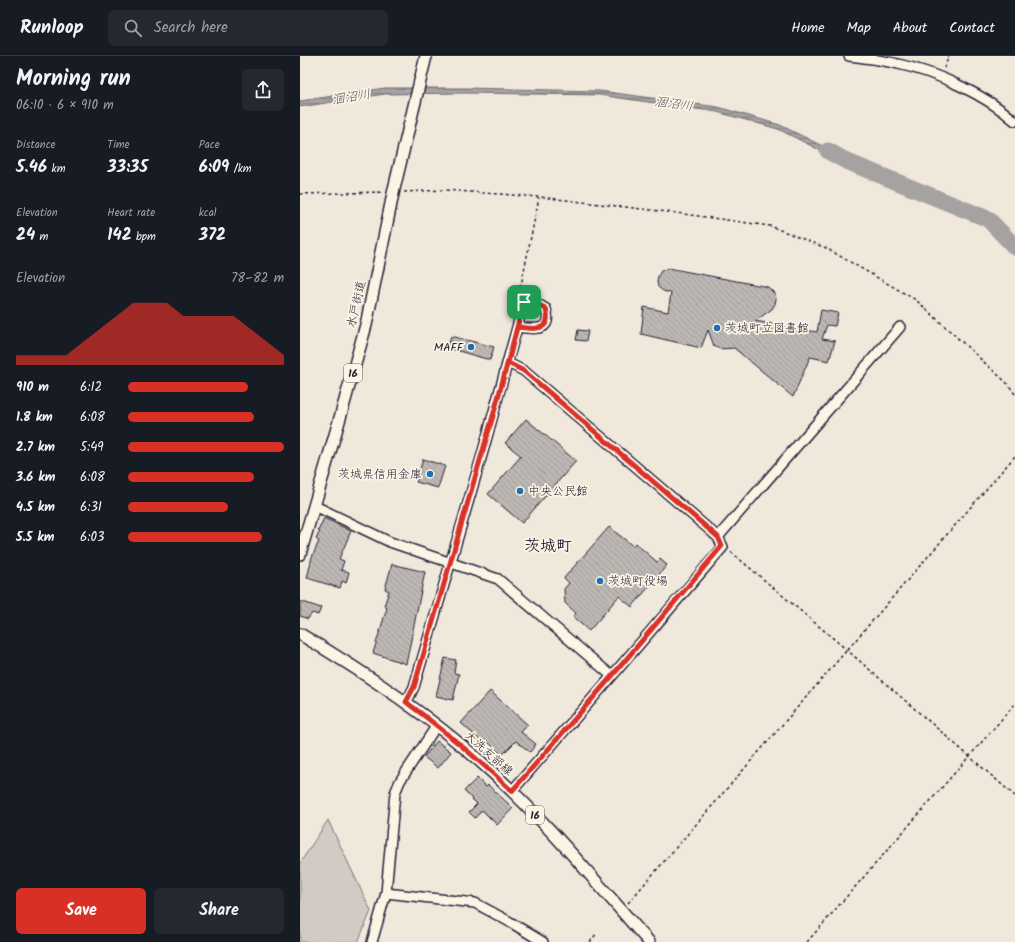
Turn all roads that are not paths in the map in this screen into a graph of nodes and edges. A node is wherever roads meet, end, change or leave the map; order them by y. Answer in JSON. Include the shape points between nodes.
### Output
{"nodes":[{"id":1,"x":426,"y":56,"type":"edge"},
{"id":2,"x":849,"y":56,"type":"edge"},
{"id":3,"x":893,"y":59,"type":"edge"},
{"id":4,"x":1015,"y":121,"type":"edge"},
{"id":5,"x":517,"y":327,"type":"junction"},
{"id":6,"x":900,"y":327,"type":"dead end"},
{"id":7,"x":508,"y":363,"type":"junction"},
{"id":8,"x":315,"y":506,"type":"junction"},
{"id":9,"x":718,"y":537,"type":"junction"},
{"id":10,"x":300,"y":554,"type":"edge"},
{"id":11,"x":450,"y":562,"type":"junction"},
{"id":12,"x":300,"y":634,"type":"edge"},
{"id":13,"x":612,"y":676,"type":"junction"},
{"id":14,"x":406,"y":702,"type":"junction"},
{"id":15,"x":437,"y":726,"type":"junction"},
{"id":16,"x":512,"y":791,"type":"junction"},
{"id":17,"x":386,"y":893,"type":"junction"},
{"id":18,"x":372,"y":942,"type":"edge"},
{"id":19,"x":543,"y":942,"type":"edge"},
{"id":20,"x":649,"y":942,"type":"edge"}],
"edges":[{"from":1,"to":8,"type":"main road","name":"水戸街道","number":"16","via":[[366,325]]},
{"from":2,"to":3,"type":"street"},
{"from":3,"to":4,"type":"street","via":[[962,87]]},
{"from":5,"to":5,"type":"street","via":[[524,302],[546,309],[547,320],[540,329]]},
{"from":5,"to":7,"type":"street"},
{"from":6,"to":9,"type":"street"},
{"from":7,"to":9,"type":"street","via":[[524,371]]},
{"from":7,"to":11,"type":"street"},
{"from":8,"to":10,"type":"main road","name":"水戸街道","number":"16"},
{"from":8,"to":11,"type":"street","via":[[390,542]]},
{"from":9,"to":13,"type":"street","via":[[722,546]]},
{"from":11,"to":13,"type":"street","via":[[498,579]]},
{"from":11,"to":14,"type":"street","via":[[414,687]]},
{"from":12,"to":14,"type":"main road","name":"大洗友部線","number":"16"},
{"from":13,"to":16,"type":"street"},
{"from":14,"to":15,"type":"main road","name":"大洗友部線","number":"16"},
{"from":15,"to":16,"type":"main road","name":"大洗友部線","number":"16"},
{"from":15,"to":17,"type":"street","via":[[400,781],[395,793]]},
{"from":16,"to":20,"type":"main road","name":"大洗友部線","number":"16"},
{"from":17,"to":18,"type":"street"},
{"from":17,"to":19,"type":"street","via":[[475,903]]}]}
